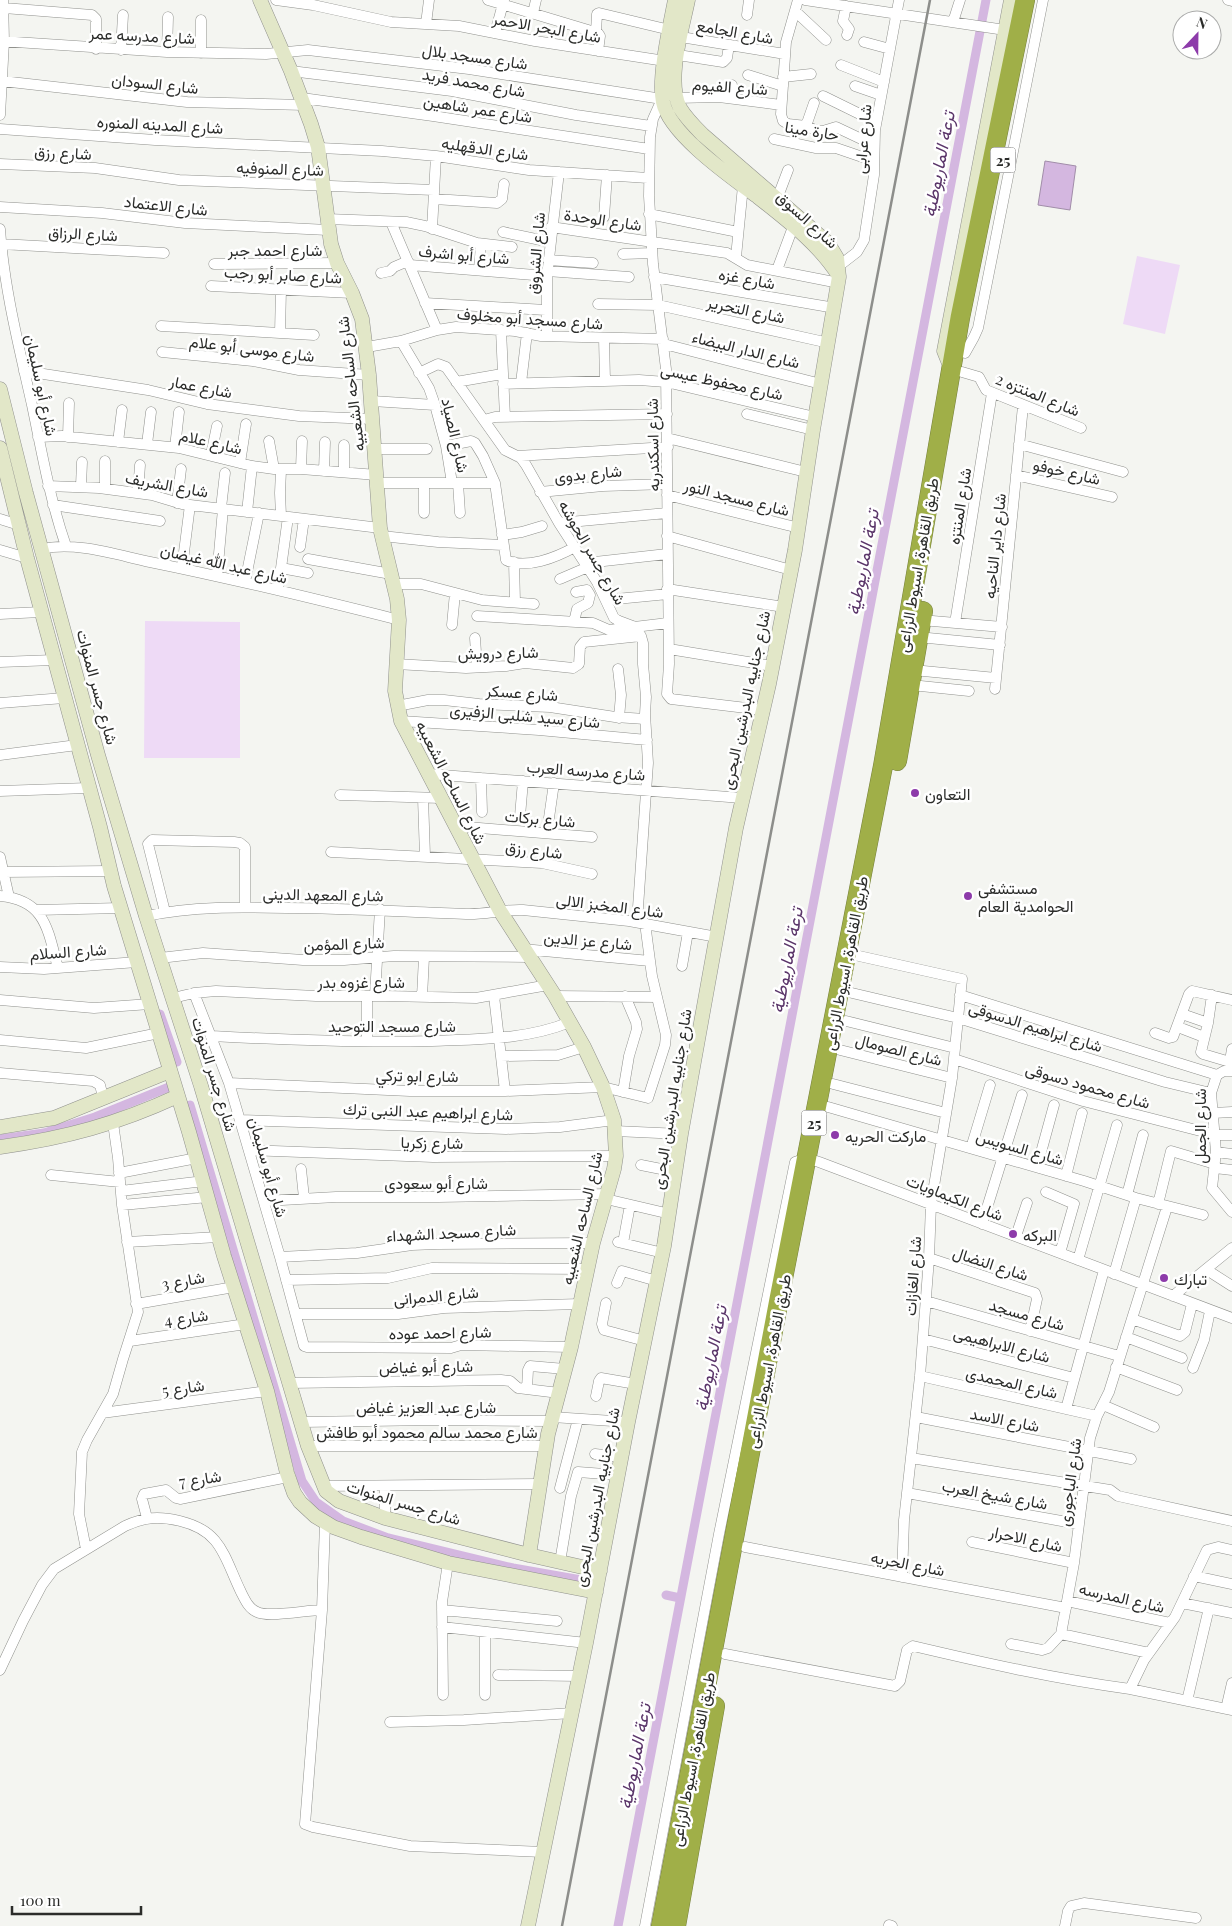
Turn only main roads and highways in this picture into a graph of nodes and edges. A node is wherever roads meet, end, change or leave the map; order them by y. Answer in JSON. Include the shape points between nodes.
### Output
{"nodes":[{"id":1,"x":1025,"y":0,"type":"edge"},
{"id":2,"x":1036,"y":0,"type":"edge"},
{"id":3,"x":965,"y":319,"type":"junction"},
{"id":4,"x":960,"y":363,"type":"junction"},
{"id":5,"x":813,"y":1160,"type":"junction"},
{"id":6,"x":660,"y":1926,"type":"edge"},
{"id":7,"x":676,"y":1926,"type":"edge"}],
"edges":[{"from":1,"to":3,"type":"highway","name":"طريق القاهرة, اسيوط الزراعى","number":"25"},
{"from":2,"to":3,"type":"highway","name":"طريق القاهرة, اسيوط الزراعى","number":"25"},
{"from":3,"to":4,"type":"highway","name":"طريق القاهرة, اسيوط الزراعى","number":"25"},
{"from":4,"to":5,"type":"highway","name":"طريق القاهرة, اسيوط الزراعى","number":"25","via":[[883,766]]},
{"from":4,"to":5,"type":"highway","name":"طريق القاهرة, اسيوط الزراعى","number":"25","via":[[912,677],[852,993],[828,1107]]},
{"from":5,"to":6,"type":"highway","name":"طريق القاهرة, اسيوط الزراعى","number":"25"},
{"from":5,"to":7,"type":"highway","name":"طريق القاهرة, اسيوط الزراعى","number":"25"}]}
